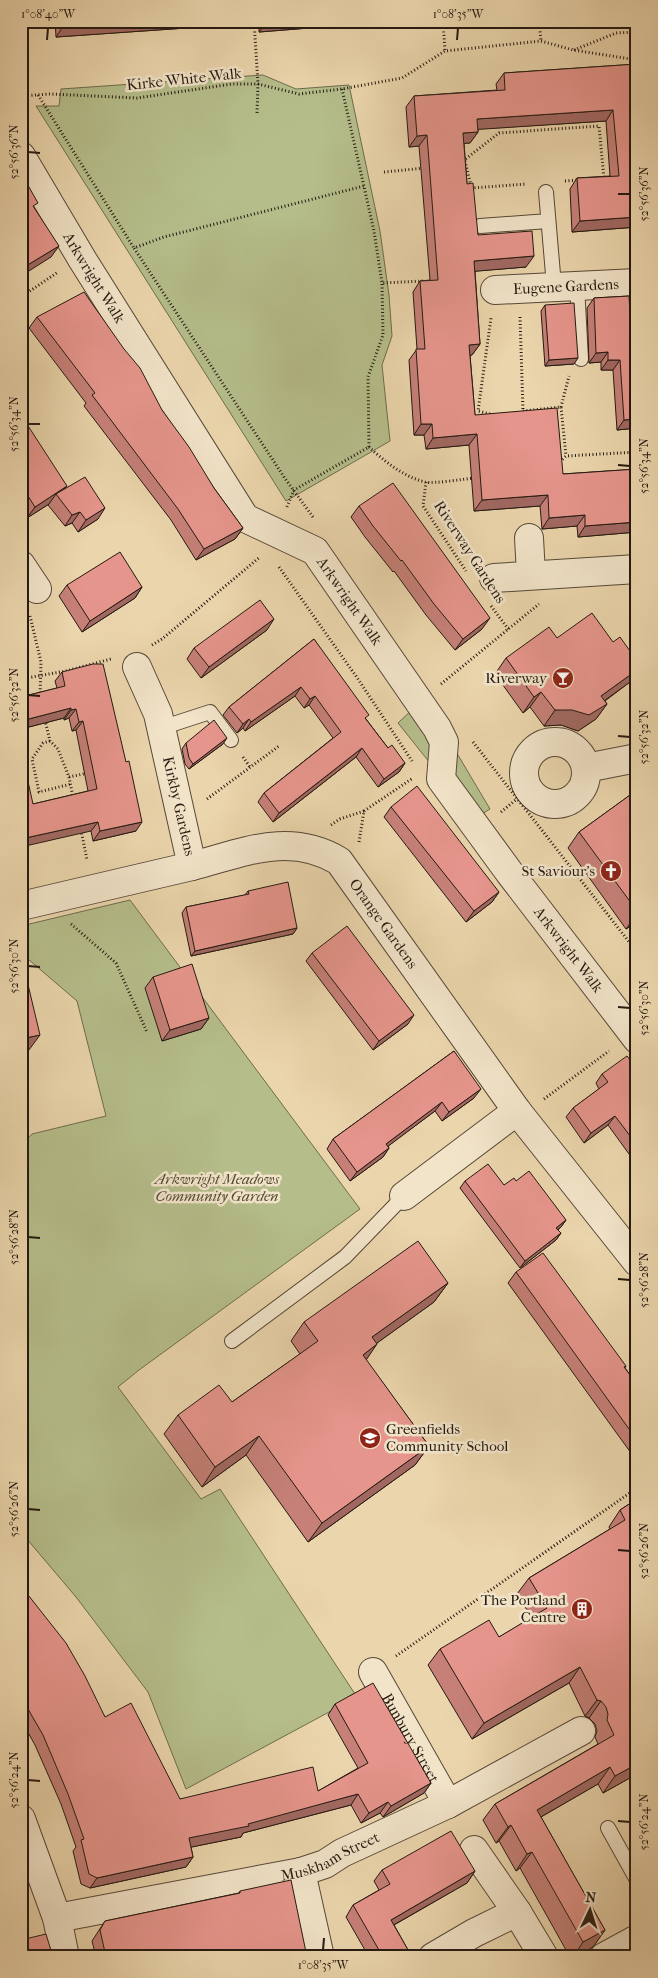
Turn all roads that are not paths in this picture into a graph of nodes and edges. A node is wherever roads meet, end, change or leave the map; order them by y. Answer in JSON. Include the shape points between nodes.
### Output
{"nodes":[{"id":1,"x":21,"y":156,"type":"edge"},
{"id":2,"x":546,"y":192,"type":"dead end"},
{"id":3,"x":548,"y":221,"type":"junction"},
{"id":4,"x":480,"y":226,"type":"dead end"},
{"id":5,"x":637,"y":283,"type":"edge"},
{"id":6,"x":565,"y":286,"type":"junction"},
{"id":7,"x":507,"y":290,"type":"road end"},
{"id":8,"x":581,"y":359,"type":"road end"},
{"id":9,"x":529,"y":538,"type":"dead end"},
{"id":10,"x":21,"y":565,"type":"edge"},
{"id":11,"x":637,"y":569,"type":"edge"},
{"id":12,"x":531,"y":574,"type":"junction"},
{"id":13,"x":484,"y":585,"type":"road end"},
{"id":14,"x":37,"y":589,"type":"road end"},
{"id":15,"x":133,"y":657,"type":"road end"},
{"id":16,"x":161,"y":728,"type":"junction"},
{"id":17,"x":231,"y":740,"type":"dead end"},
{"id":18,"x":637,"y":758,"type":"edge"},
{"id":19,"x":586,"y":768,"type":"dead end"},
{"id":20,"x":192,"y":866,"type":"junction"},
{"id":21,"x":21,"y":906,"type":"edge"},
{"id":22,"x":626,"y":1042,"type":"edge"},
{"id":23,"x":519,"y":1113,"type":"junction"},
{"id":24,"x":404,"y":1196,"type":"joint"},
{"id":25,"x":637,"y":1262,"type":"edge"},
{"id":26,"x":232,"y":1341,"type":"dead end"},
{"id":27,"x":373,"y":1672,"type":"road end"},
{"id":28,"x":581,"y":1731,"type":"dead end"},
{"id":29,"x":448,"y":1804,"type":"junction"},
{"id":30,"x":21,"y":1819,"type":"edge"},
{"id":31,"x":608,"y":1828,"type":"dead end"},
{"id":32,"x":474,"y":1850,"type":"dead end"},
{"id":33,"x":302,"y":1872,"type":"junction"},
{"id":34,"x":637,"y":1880,"type":"edge"},
{"id":35,"x":518,"y":1912,"type":"junction"},
{"id":36,"x":57,"y":1918,"type":"junction"},
{"id":37,"x":637,"y":1939,"type":"edge"},
{"id":38,"x":65,"y":1957,"type":"edge"},
{"id":39,"x":320,"y":1957,"type":"edge"},
{"id":40,"x":433,"y":1957,"type":"edge"},
{"id":41,"x":544,"y":1957,"type":"edge"},
{"id":42,"x":604,"y":1957,"type":"edge"}],
"edges":[{"from":1,"to":22,"type":"street","name":"Arkwright Walk","via":[[74,264],[245,518],[272,542],[315,552],[437,728],[444,742],[441,779]]},
{"from":2,"to":3,"type":"lane"},
{"from":3,"to":4,"type":"lane"},
{"from":3,"to":6,"type":"lane"},
{"from":5,"to":6,"type":"street","name":"Eugene Gardens"},
{"from":6,"to":7,"type":"street","name":"Eugene Gardens"},
{"from":6,"to":8,"type":"lane"},
{"from":9,"to":12,"type":"street"},
{"from":10,"to":14,"type":"street"},
{"from":11,"to":12,"type":"street"},
{"from":12,"to":13,"type":"street"},
{"from":15,"to":16,"type":"street","name":"Kirkby Gardens"},
{"from":16,"to":17,"type":"lane","via":[[210,712]]},
{"from":16,"to":20,"type":"street","name":"Kirkby Gardens"},
{"from":18,"to":19,"type":"street"},
{"from":20,"to":21,"type":"street","name":"Kirkby Gardens"},
{"from":20,"to":23,"type":"street","name":"Orange Gardens","via":[[271,845],[324,852],[339,861]]},
{"from":23,"to":24,"type":"street"},
{"from":23,"to":25,"type":"street","name":"Orange Gardens"},
{"from":24,"to":26,"type":"lane","via":[[345,1257]]},
{"from":27,"to":29,"type":"street","name":"Bunbury Street"},
{"from":28,"to":29,"type":"street","name":"Muskham Street"},
{"from":29,"to":33,"type":"street","name":"Muskham Street"},
{"from":30,"to":36,"type":"street"},
{"from":31,"to":34,"type":"lane"},
{"from":32,"to":35,"type":"street"},
{"from":33,"to":36,"type":"street","name":"Muskham Street"},
{"from":33,"to":39,"type":"street"},
{"from":35,"to":40,"type":"street"},
{"from":35,"to":41,"type":"street"},
{"from":36,"to":38,"type":"street"},
{"from":37,"to":42,"type":"street"}]}
